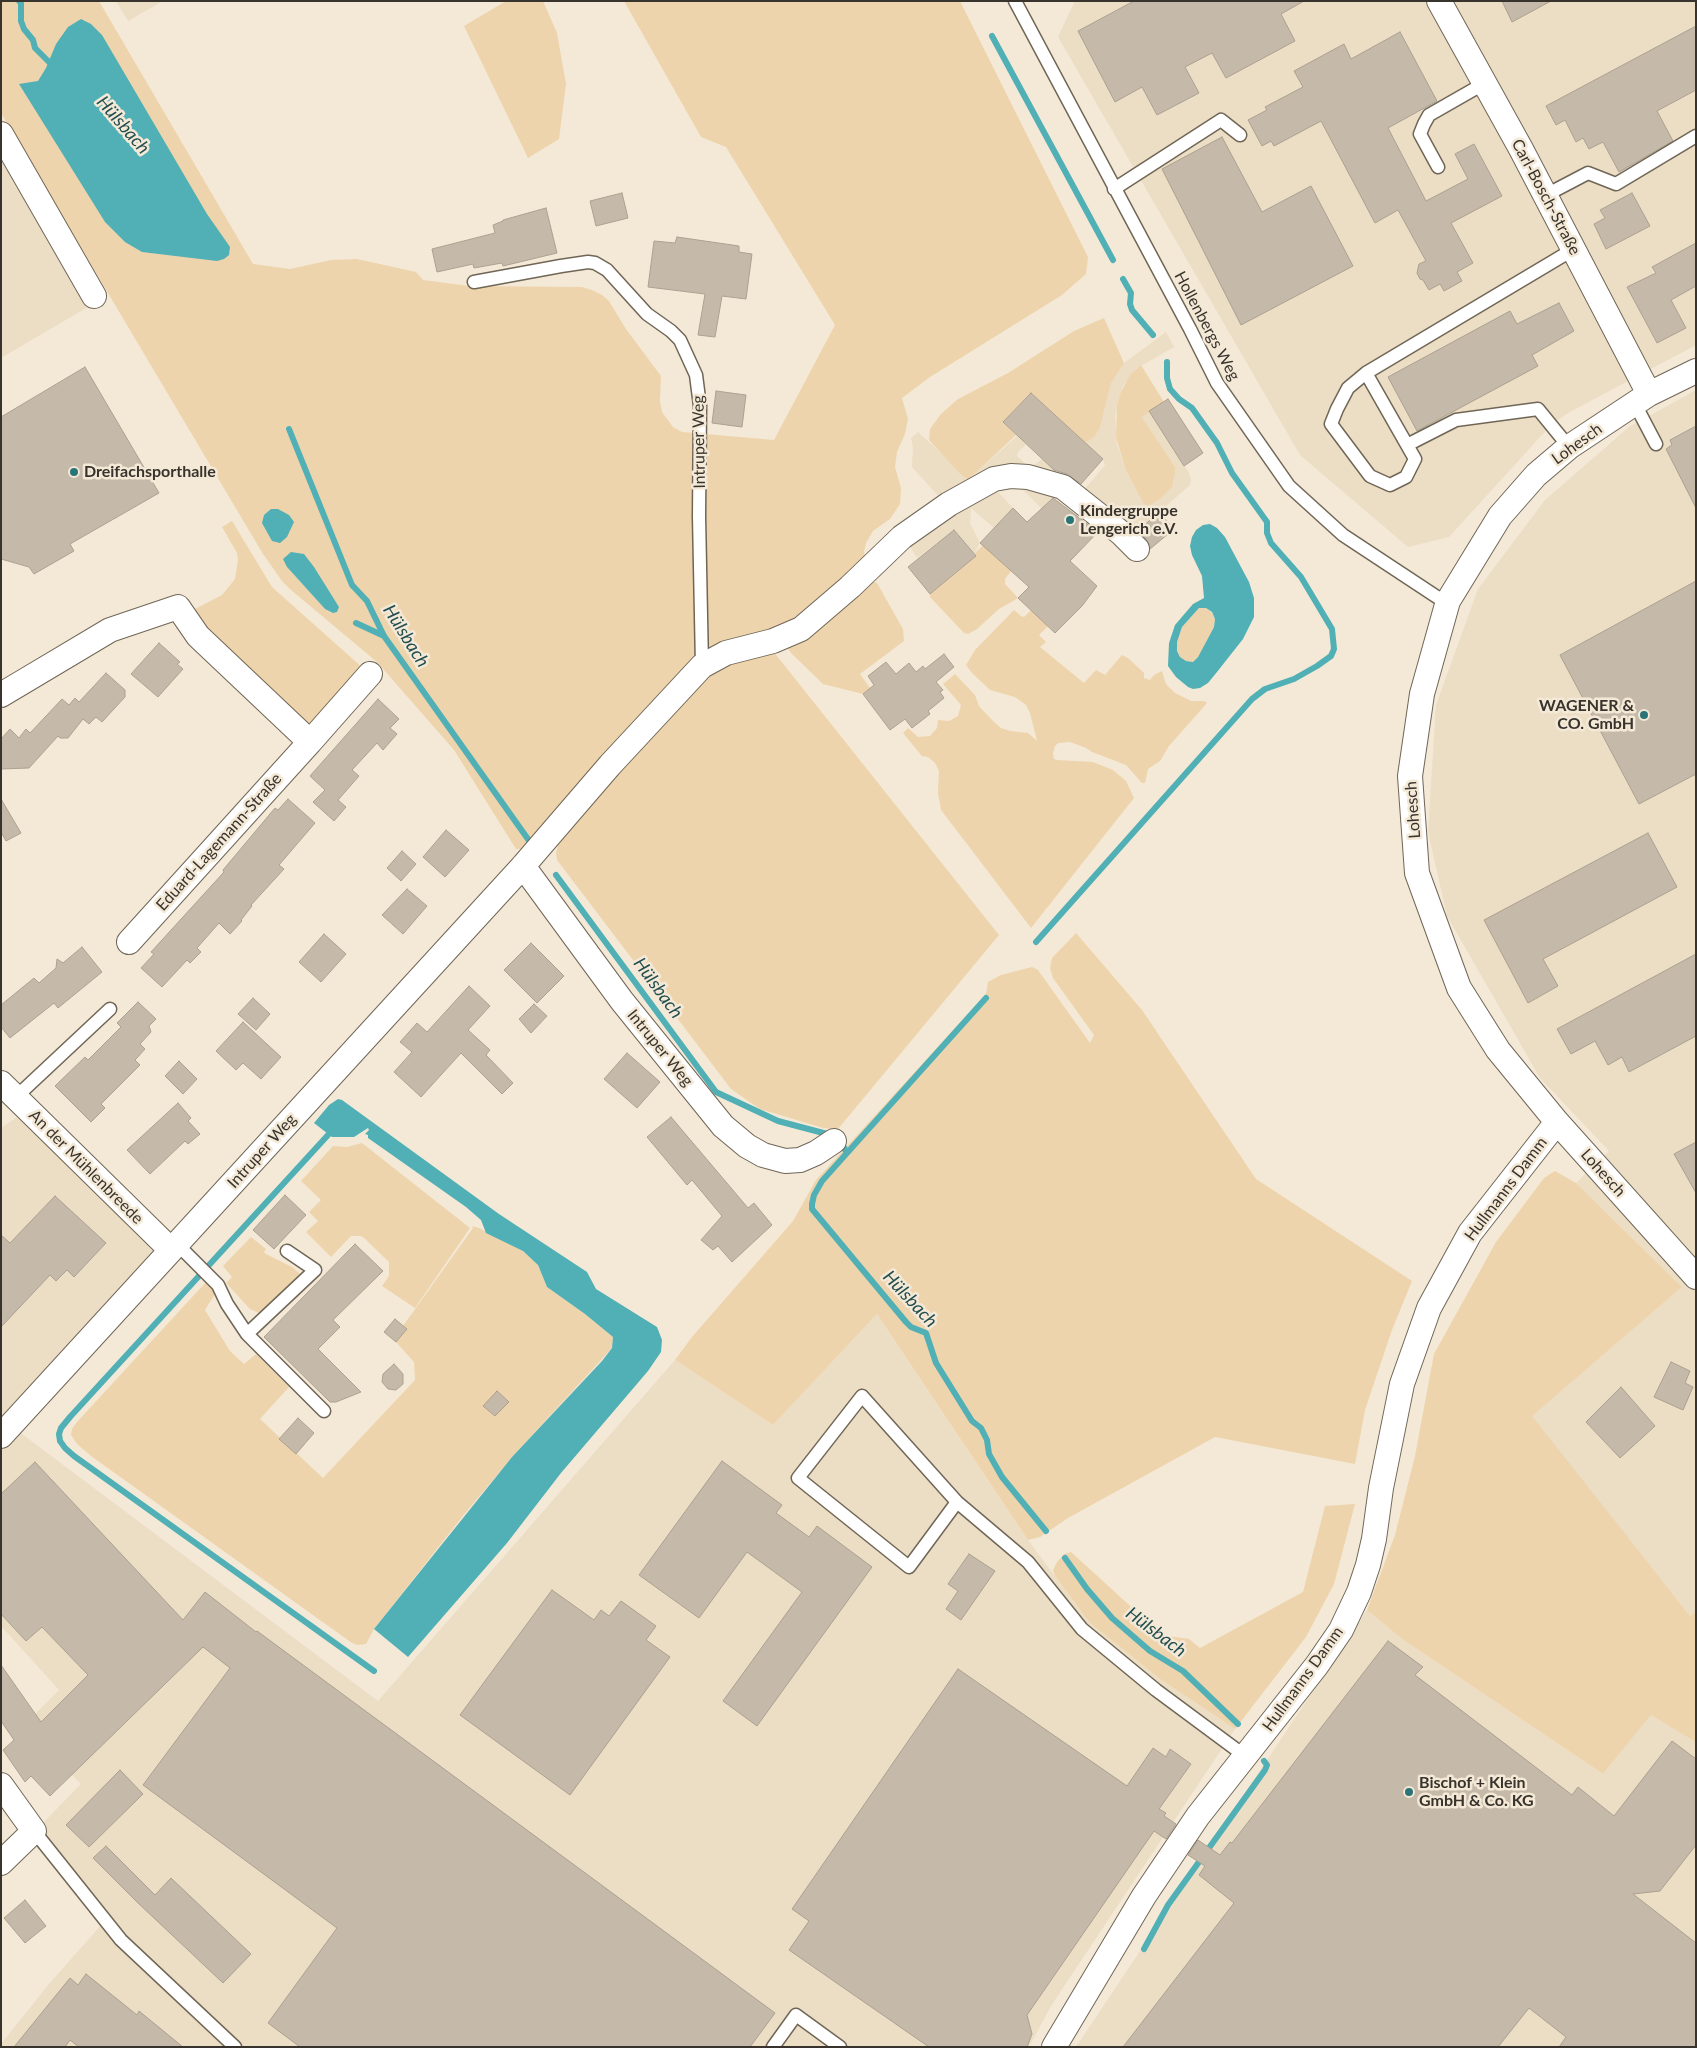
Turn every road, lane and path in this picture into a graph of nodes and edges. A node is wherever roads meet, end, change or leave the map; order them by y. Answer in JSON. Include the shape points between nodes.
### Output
{"nodes":[{"id":1,"x":1015,"y":1,"type":"edge"},
{"id":2,"x":1439,"y":1,"type":"edge"},
{"id":3,"x":1484,"y":83,"type":"junction"},
{"id":4,"x":1,"y":134,"type":"edge"},
{"id":5,"x":1240,"y":135,"type":"dead end"},
{"id":6,"x":1696,"y":136,"type":"edge"},
{"id":7,"x":1438,"y":167,"type":"dead end"},
{"id":8,"x":1114,"y":189,"type":"junction"},
{"id":9,"x":1546,"y":196,"type":"junction"},
{"id":10,"x":1574,"y":249,"type":"junction"},
{"id":11,"x":474,"y":282,"type":"dead end"},
{"id":12,"x":94,"y":296,"type":"dead end"},
{"id":13,"x":1696,"y":371,"type":"edge"},
{"id":14,"x":1366,"y":373,"type":"junction"},
{"id":15,"x":1642,"y":399,"type":"junction"},
{"id":16,"x":1656,"y":444,"type":"dead end"},
{"id":17,"x":1407,"y":445,"type":"junction"},
{"id":18,"x":1570,"y":447,"type":"junction"},
{"id":19,"x":1137,"y":548,"type":"dead end"},
{"id":20,"x":1448,"y":601,"type":"junction"},
{"id":21,"x":702,"y":666,"type":"junction"},
{"id":22,"x":370,"y":674,"type":"dead end"},
{"id":23,"x":1,"y":695,"type":"edge"},
{"id":24,"x":310,"y":742,"type":"junction"},
{"id":25,"x":524,"y":866,"type":"junction"},
{"id":26,"x":129,"y":942,"type":"dead end"},
{"id":27,"x":110,"y":1010,"type":"dead end"},
{"id":28,"x":9,"y":1090,"type":"edge"},
{"id":29,"x":1557,"y":1122,"type":"junction"},
{"id":30,"x":834,"y":1141,"type":"dead end"},
{"id":31,"x":174,"y":1247,"type":"junction"},
{"id":32,"x":287,"y":1251,"type":"dead end"},
{"id":33,"x":1696,"y":1277,"type":"edge"},
{"id":34,"x":248,"y":1334,"type":"junction"},
{"id":35,"x":324,"y":1411,"type":"dead end"},
{"id":36,"x":1,"y":1436,"type":"edge"},
{"id":37,"x":957,"y":1502,"type":"junction"},
{"id":38,"x":1245,"y":1756,"type":"junction"},
{"id":39,"x":1,"y":1785,"type":"edge"},
{"id":40,"x":34,"y":1831,"type":"junction"},
{"id":41,"x":1,"y":1863,"type":"edge"},
{"id":42,"x":235,"y":2047,"type":"edge"},
{"id":43,"x":772,"y":2047,"type":"edge"},
{"id":44,"x":840,"y":2047,"type":"edge"},
{"id":45,"x":1054,"y":2047,"type":"edge"}],
"edges":[{"from":1,"to":8,"type":"lane","name":"Hollenbergs Weg"},
{"from":2,"to":3,"type":"street","name":"Carl-Bosch-Straße"},
{"from":3,"to":7,"type":"lane","via":[[1429,115],[1424,124],[1420,134]]},
{"from":3,"to":9,"type":"street","name":"Carl-Bosch-Straße"},
{"from":4,"to":12,"type":"street"},
{"from":5,"to":8,"type":"lane","via":[[1221,120]]},
{"from":6,"to":9,"type":"lane","via":[[1616,184],[1588,173]]},
{"from":8,"to":20,"type":"lane","name":"Hollenbergs Weg","via":[[1217,384],[1289,486],[1343,534],[1437,597]]},
{"from":9,"to":10,"type":"street","name":"Carl-Bosch-Straße"},
{"from":10,"to":14,"type":"lane"},
{"from":10,"to":15,"type":"street","name":"Carl-Bosch-Straße"},
{"from":11,"to":21,"type":"lane","name":"Intruper Weg","via":[[588,262],[607,270],[646,314],[680,340],[696,375],[700,406]]},
{"from":13,"to":15,"type":"street","name":"Lohesch"},
{"from":14,"to":17,"type":"lane"},
{"from":14,"to":17,"type":"lane","via":[[1348,388],[1331,424],[1370,476],[1390,485],[1406,478],[1415,459]]},
{"from":15,"to":16,"type":"lane"},
{"from":15,"to":18,"type":"street","name":"Lohesch"},
{"from":17,"to":18,"type":"lane","via":[[1456,420],[1538,409]]},
{"from":18,"to":20,"type":"street","name":"Lohesch","via":[[1536,475],[1500,516]]},
{"from":19,"to":21,"type":"street","name":"Intruper Weg","via":[[1063,487],[1028,477],[994,479],[949,504],[902,538],[801,629],[726,653]]},
{"from":20,"to":29,"type":"street","name":"Lohesch","via":[[1422,694],[1410,776],[1418,872],[1459,988],[1498,1050]]},
{"from":21,"to":25,"type":"street","name":"Intruper Weg","via":[[610,765]]},
{"from":22,"to":24,"type":"street","name":"Eduard-Lagemann-Straße"},
{"from":23,"to":24,"type":"street","via":[[110,630],[178,607],[198,636]]},
{"from":24,"to":26,"type":"street","name":"Eduard-Lagemann-Straße"},
{"from":25,"to":30,"type":"street","name":"Intruper Weg","via":[[622,1001],[723,1126],[747,1146],[785,1162],[800,1160]]},
{"from":25,"to":31,"type":"street","name":"Intruper Weg"},
{"from":27,"to":28,"type":"lane"},
{"from":28,"to":31,"type":"street","name":"An der Mühlenbreede"},
{"from":29,"to":33,"type":"street","name":"Lohesch"},
{"from":29,"to":38,"type":"street","name":"Hullmanns Damm","via":[[1470,1233],[1429,1308],[1402,1384],[1374,1539],[1359,1592],[1341,1630],[1317,1665]]},
{"from":31,"to":34,"type":"lane","via":[[213,1278]]},
{"from":31,"to":36,"type":"street","name":"Intruper Weg"},
{"from":32,"to":34,"type":"lane","via":[[315,1270]]},
{"from":34,"to":35,"type":"lane"},
{"from":37,"to":37,"type":"lane","via":[[909,1567],[798,1478],[862,1396]]},
{"from":37,"to":38,"type":"lane","via":[[1028,1562],[1082,1629],[1156,1690]]},
{"from":38,"to":45,"type":"street","name":"Hullmanns Damm","via":[[1198,1816],[1144,1896]]},
{"from":39,"to":40,"type":"street"},
{"from":40,"to":41,"type":"street"},
{"from":40,"to":42,"type":"lane","via":[[121,1940]]},
{"from":43,"to":44,"type":"lane","via":[[796,2015]]}]}
